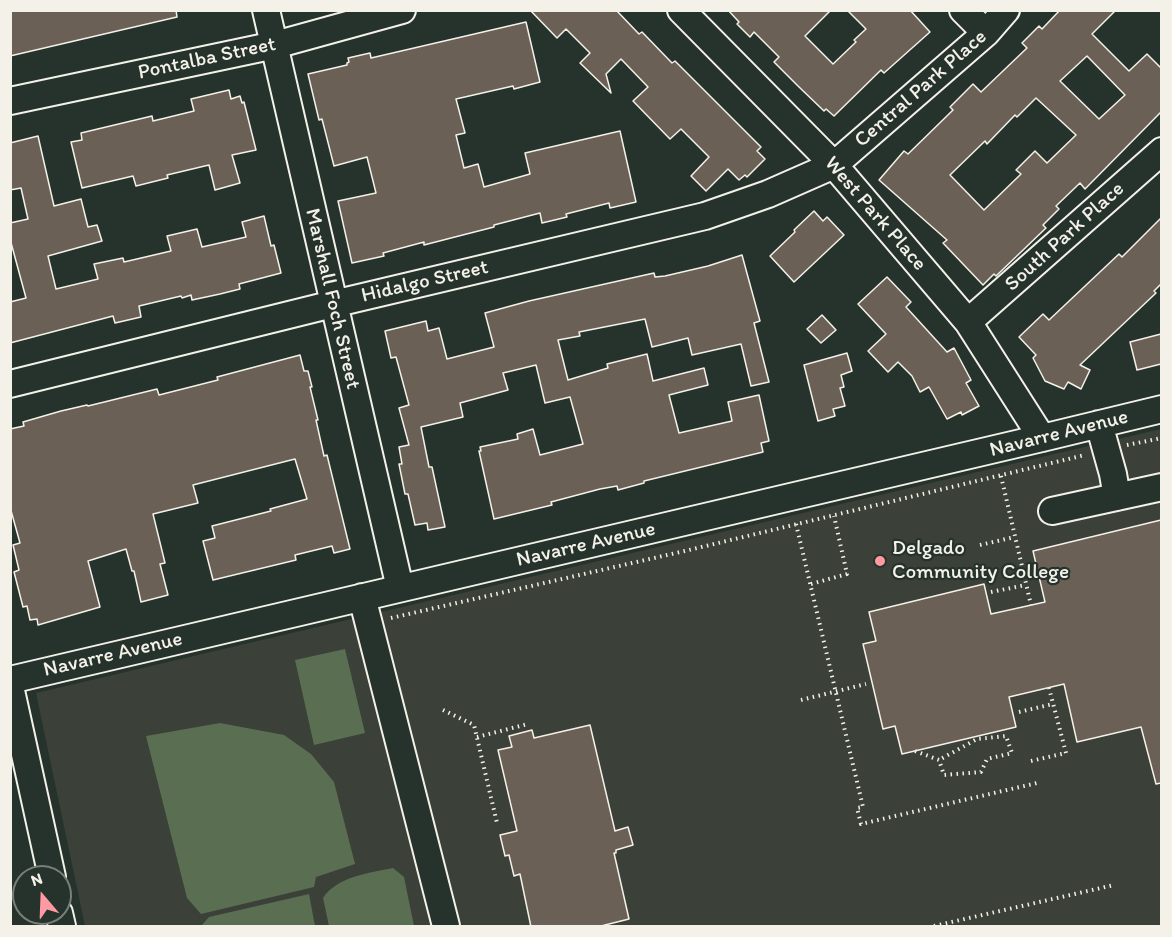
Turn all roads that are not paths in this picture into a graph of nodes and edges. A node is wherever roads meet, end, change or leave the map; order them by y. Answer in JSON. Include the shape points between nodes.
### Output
{"nodes":[{"id":1,"x":266,"y":10,"type":"edge"},
{"id":2,"x":402,"y":10,"type":"edge"},
{"id":3,"x":681,"y":10,"type":"edge"},
{"id":4,"x":963,"y":10,"type":"edge"},
{"id":5,"x":1006,"y":10,"type":"edge"},
{"id":6,"x":986,"y":33,"type":"junction"},
{"id":7,"x":275,"y":45,"type":"junction"},
{"id":8,"x":10,"y":100,"type":"edge"},
{"id":9,"x":1161,"y":151,"type":"edge"},
{"id":10,"x":834,"y":165,"type":"junction"},
{"id":11,"x":333,"y":304,"type":"junction"},
{"id":12,"x":968,"y":322,"type":"junction"},
{"id":13,"x":10,"y":384,"type":"edge"},
{"id":14,"x":1161,"y":409,"type":"edge"},
{"id":15,"x":1099,"y":424,"type":"junction"},
{"id":16,"x":1042,"y":438,"type":"junction"},
{"id":17,"x":1161,"y":487,"type":"edge"},
{"id":18,"x":1117,"y":497,"type":"junction"},
{"id":19,"x":1052,"y":511,"type":"dead end"},
{"id":20,"x":400,"y":588,"type":"junction"},
{"id":21,"x":362,"y":597,"type":"junction"},
{"id":22,"x":10,"y":680,"type":"edge"},
{"id":23,"x":10,"y":686,"type":"edge"},
{"id":24,"x":49,"y":865,"type":"edge"},
{"id":25,"x":446,"y":927,"type":"edge"}],
"edges":[{"from":1,"to":7,"type":"street","name":"Marshall Foch Street"},
{"from":2,"to":7,"type":"street","name":"Pontalba Street"},
{"from":3,"to":10,"type":"street","name":"West Park Place"},
{"from":4,"to":6,"type":"street"},
{"from":5,"to":6,"type":"street","name":"Central Park Place"},
{"from":6,"to":10,"type":"street","name":"Central Park Place"},
{"from":7,"to":8,"type":"street","name":"Pontalba Street"},
{"from":7,"to":11,"type":"street","name":"Marshall Foch Street"},
{"from":9,"to":12,"type":"street","name":"South Park Place"},
{"from":10,"to":11,"type":"street","name":"Hidalgo Street","via":[[705,216]]},
{"from":10,"to":12,"type":"street","name":"West Park Place"},
{"from":11,"to":13,"type":"street","name":"Hidalgo Street"},
{"from":11,"to":20,"type":"street","name":"Marshall Foch Street"},
{"from":12,"to":16,"type":"street","name":"West Park Place"},
{"from":14,"to":15,"type":"street","name":"Navarre Avenue"},
{"from":15,"to":16,"type":"street","name":"Navarre Avenue"},
{"from":15,"to":18,"type":"street"},
{"from":16,"to":20,"type":"street","name":"Navarre Avenue"},
{"from":17,"to":18,"type":"street"},
{"from":18,"to":19,"type":"street"},
{"from":20,"to":21,"type":"street","name":"Navarre Avenue"},
{"from":21,"to":22,"type":"street","name":"Navarre Avenue"},
{"from":21,"to":25,"type":"street"},
{"from":23,"to":24,"type":"street"}]}
